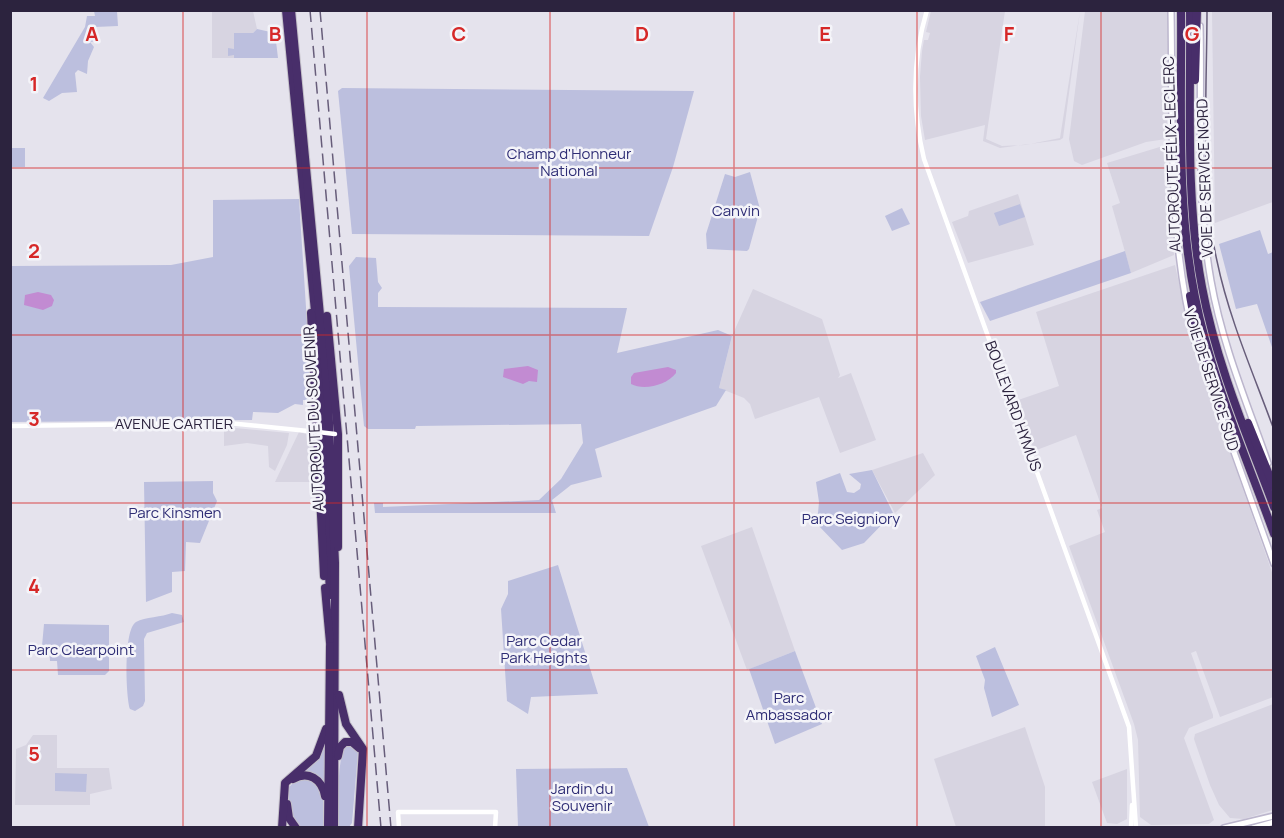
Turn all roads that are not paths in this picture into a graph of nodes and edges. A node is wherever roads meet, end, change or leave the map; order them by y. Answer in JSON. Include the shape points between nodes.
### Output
{"nodes":[{"id":1,"x":286,"y":10,"type":"edge"},
{"id":2,"x":291,"y":10,"type":"edge"},
{"id":3,"x":927,"y":10,"type":"edge"},
{"id":4,"x":1171,"y":10,"type":"edge"},
{"id":5,"x":1179,"y":10,"type":"edge"},
{"id":6,"x":1190,"y":10,"type":"edge"},
{"id":7,"x":1198,"y":10,"type":"edge"},
{"id":8,"x":1192,"y":120,"type":"junction"},
{"id":9,"x":311,"y":238,"type":"junction"},
{"id":10,"x":1186,"y":238,"type":"junction"},
{"id":11,"x":1230,"y":386,"type":"junction"},
{"id":12,"x":1220,"y":414,"type":"junction"},
{"id":13,"x":10,"y":426,"type":"edge"},
{"id":14,"x":317,"y":432,"type":"junction"},
{"id":15,"x":336,"y":434,"type":"junction"},
{"id":16,"x":1271,"y":465,"type":"edge"},
{"id":17,"x":1274,"y":479,"type":"edge"},
{"id":18,"x":1274,"y":487,"type":"edge"},
{"id":19,"x":1274,"y":507,"type":"edge"},
{"id":20,"x":1274,"y":534,"type":"edge"},
{"id":21,"x":335,"y":563,"type":"junction"},
{"id":22,"x":1274,"y":564,"type":"edge"},
{"id":23,"x":330,"y":643,"type":"junction"},
{"id":24,"x":335,"y":677,"type":"junction"},
{"id":25,"x":329,"y":713,"type":"junction"},
{"id":26,"x":334,"y":775,"type":"junction"},
{"id":27,"x":1133,"y":799,"type":"junction"},
{"id":28,"x":358,"y":816,"type":"junction"},
{"id":29,"x":1274,"y":816,"type":"edge"},
{"id":30,"x":1274,"y":822,"type":"edge"},
{"id":31,"x":496,"y":827,"type":"edge"},
{"id":32,"x":282,"y":828,"type":"edge"},
{"id":33,"x":296,"y":828,"type":"edge"},
{"id":34,"x":328,"y":828,"type":"edge"},
{"id":35,"x":334,"y":828,"type":"edge"},
{"id":36,"x":352,"y":828,"type":"edge"},
{"id":37,"x":358,"y":828,"type":"edge"},
{"id":38,"x":364,"y":828,"type":"edge"},
{"id":39,"x":399,"y":828,"type":"edge"},
{"id":40,"x":1131,"y":828,"type":"edge"},
{"id":41,"x":1136,"y":828,"type":"edge"},
{"id":42,"x":1224,"y":828,"type":"edge"},
{"id":43,"x":1253,"y":828,"type":"edge"}],
"edges":[{"from":1,"to":9,"type":"highway","name":"AUTOROUTE DU SOUVENIR"},
{"from":2,"to":9,"type":"highway","name":"AUTOROUTE DU SOUVENIR"},
{"from":3,"to":27,"type":"street","name":"BOULEVARD HYMUS","via":[[917,52],[915,89],[924,159],[1127,722]]},
{"from":4,"to":12,"type":"main road","name":"VOIE DE SERVICE SUD","via":[[1178,255],[1192,329]]},
{"from":5,"to":10,"type":"highway","name":"AUTOROUTE FÉLIX-LECLERC"},
{"from":6,"to":8,"type":"highway","name":"AUTOROUTE FÉLIX-LECLERC"},
{"from":7,"to":8,"type":"highway"},
{"from":7,"to":16,"type":"main road","name":"VOIE DE SERVICE NORD","via":[[1207,258],[1223,333]]},
{"from":8,"to":11,"type":"highway","name":"AUTOROUTE FÉLIX-LECLERC","via":[[1198,263],[1209,320]]},
{"from":9,"to":14,"type":"highway"},
{"from":9,"to":15,"type":"highway","via":[[331,348]]},
{"from":9,"to":21,"type":"highway","name":"AUTOROUTE DU SOUVENIR","via":[[326,374]]},
{"from":9,"to":23,"type":"highway","name":"AUTOROUTE DU SOUVENIR","via":[[322,405]]},
{"from":10,"to":12,"type":"highway","via":[[1192,311]]},
{"from":10,"to":20,"type":"highway","name":"AUTOROUTE FÉLIX-LECLERC","via":[[1206,344]]},
{"from":11,"to":18,"type":"highway"},
{"from":11,"to":19,"type":"highway","name":"AUTOROUTE FÉLIX-LECLERC"},
{"from":12,"to":22,"type":"main road","name":"VOIE DE SERVICE SUD"},
{"from":13,"to":14,"type":"street","name":"AVENUE CARTIER","via":[[231,423]]},
{"from":14,"to":15,"type":"street","name":"AVENUE CARTIER","bridge":true},
{"from":14,"to":23,"type":"highway"},
{"from":15,"to":21,"type":"highway","via":[[339,536]]},
{"from":16,"to":17,"type":"main road","name":"VOIE DE SERVICE NORD"},
{"from":21,"to":24,"type":"highway","name":"AUTOROUTE DU SOUVENIR"},
{"from":23,"to":25,"type":"highway","name":"AUTOROUTE DU SOUVENIR"},
{"from":24,"to":26,"type":"highway","name":"AUTOROUTE DU SOUVENIR"},
{"from":24,"to":28,"type":"highway","via":[[345,721],[363,749]]},
{"from":25,"to":32,"type":"highway","via":[[318,753],[285,783]]},
{"from":25,"to":34,"type":"highway","name":"AUTOROUTE DU SOUVENIR"},
{"from":26,"to":35,"type":"highway","name":"AUTOROUTE DU SOUVENIR"},
{"from":26,"to":36,"type":"highway","via":[[341,745],[347,741],[356,743],[360,752]]},
{"from":27,"to":40,"type":"street","name":"BOULEVARD HYMUS"},
{"from":27,"to":41,"type":"street","name":"BOULEVARD HYMUS"},
{"from":28,"to":37,"type":"highway"},
{"from":28,"to":38,"type":"highway"},
{"from":29,"to":42,"type":"main road"},
{"from":30,"to":43,"type":"main road"},
{"from":31,"to":39,"type":"street","via":[[496,812],[398,812]]},
{"from":33,"to":34,"type":"highway","via":[[287,813],[287,789],[292,779],[302,775],[314,778],[322,786]]}]}
